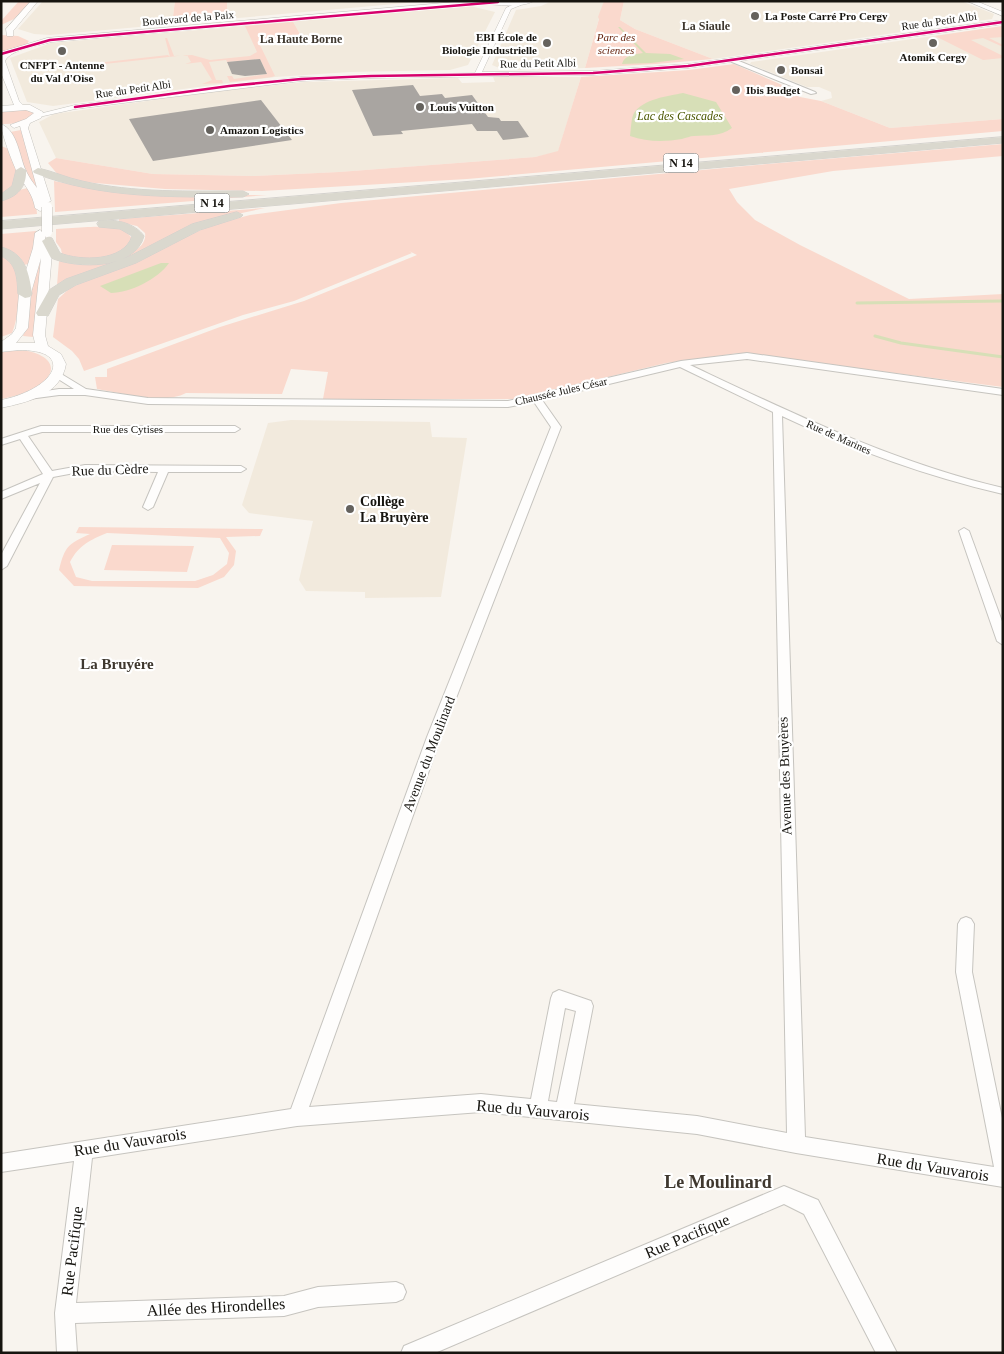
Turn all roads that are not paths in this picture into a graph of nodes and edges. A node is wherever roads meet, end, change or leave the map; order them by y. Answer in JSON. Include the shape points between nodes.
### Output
{"nodes":[{"id":1,"x":35,"y":1,"type":"edge"},
{"id":2,"x":461,"y":1,"type":"edge"},
{"id":3,"x":531,"y":1,"type":"edge"},
{"id":4,"x":970,"y":1,"type":"edge"},
{"id":5,"x":502,"y":4,"type":"edge"},
{"id":6,"x":1002,"y":14,"type":"edge"},
{"id":7,"x":21,"y":16,"type":"junction"},
{"id":8,"x":1002,"y":22,"type":"edge"},
{"id":9,"x":2,"y":26,"type":"edge"},
{"id":10,"x":1,"y":34,"type":"edge"},
{"id":11,"x":10,"y":34,"type":"junction"},
{"id":12,"x":19,"y":34,"type":"dead end"},
{"id":13,"x":30,"y":39,"type":"junction"},
{"id":14,"x":11,"y":52,"type":"junction"},
{"id":15,"x":1,"y":54,"type":"edge"},
{"id":16,"x":734,"y":61,"type":"junction"},
{"id":17,"x":478,"y":74,"type":"junction"},
{"id":18,"x":813,"y":93,"type":"dead end"},
{"id":19,"x":20,"y":107,"type":"junction"},
{"id":20,"x":1,"y":109,"type":"edge"},
{"id":21,"x":38,"y":113,"type":"junction"},
{"id":22,"x":26,"y":122,"type":"junction"},
{"id":23,"x":1,"y":126,"type":"edge"},
{"id":24,"x":1003,"y":136,"type":"edge"},
{"id":25,"x":1003,"y":140,"type":"edge"},
{"id":26,"x":21,"y":170,"type":"junction"},
{"id":27,"x":38,"y":171,"type":"junction"},
{"id":28,"x":420,"y":188,"type":"junction"},
{"id":29,"x":1,"y":198,"type":"edge"},
{"id":30,"x":44,"y":208,"type":"junction"},
{"id":31,"x":1,"y":221,"type":"edge"},
{"id":32,"x":1,"y":225,"type":"edge"},
{"id":33,"x":1,"y":232,"type":"edge"},
{"id":34,"x":45,"y":235,"type":"junction"},
{"id":35,"x":1,"y":251,"type":"edge"},
{"id":36,"x":25,"y":294,"type":"junction"},
{"id":37,"x":43,"y":313,"type":"junction"},
{"id":38,"x":2,"y":348,"type":"edge"},
{"id":39,"x":43,"y":349,"type":"junction"},
{"id":40,"x":682,"y":364,"type":"junction"},
{"id":41,"x":58,"y":375,"type":"junction"},
{"id":42,"x":85,"y":392,"type":"junction"},
{"id":43,"x":1003,"y":392,"type":"edge"},
{"id":44,"x":29,"y":396,"type":"junction"},
{"id":45,"x":537,"y":399,"type":"junction"},
{"id":46,"x":3,"y":404,"type":"edge"},
{"id":47,"x":780,"y":410,"type":"junction"},
{"id":48,"x":235,"y":429,"type":"dead end"},
{"id":49,"x":22,"y":435,"type":"junction"},
{"id":50,"x":1,"y":442,"type":"edge"},
{"id":51,"x":164,"y":469,"type":"junction"},
{"id":52,"x":241,"y":469,"type":"dead end"},
{"id":53,"x":49,"y":475,"type":"junction"},
{"id":54,"x":1003,"y":492,"type":"edge"},
{"id":55,"x":1,"y":496,"type":"edge"},
{"id":56,"x":148,"y":506,"type":"dead end"},
{"id":57,"x":964,"y":532,"type":"dead end"},
{"id":58,"x":1,"y":566,"type":"edge"},
{"id":59,"x":1003,"y":641,"type":"edge"},
{"id":60,"x":966,"y":924,"type":"dead end"},
{"id":61,"x":538,"y":1108,"type":"junction"},
{"id":62,"x":564,"y":1112,"type":"junction"},
{"id":63,"x":297,"y":1117,"type":"junction"},
{"id":64,"x":796,"y":1144,"type":"junction"},
{"id":65,"x":84,"y":1149,"type":"junction"},
{"id":66,"x":1,"y":1163,"type":"edge"},
{"id":67,"x":1003,"y":1168,"type":"edge"},
{"id":68,"x":1003,"y":1178,"type":"edge"},
{"id":69,"x":396,"y":1292,"type":"dead end"},
{"id":70,"x":65,"y":1313,"type":"junction"},
{"id":71,"x":66,"y":1353,"type":"edge"},
{"id":72,"x":411,"y":1353,"type":"edge"},
{"id":73,"x":887,"y":1353,"type":"edge"}],
"edges":[{"from":1,"to":7,"type":"main road"},
{"from":2,"to":13,"type":"main road","name":"Boulevard de la Paix"},
{"from":3,"to":5,"type":"main road","name":"Boulevard de la Paix"},
{"from":4,"to":6,"type":"street","name":"Rue du Petit Albi"},
{"from":5,"to":13,"type":"main road","name":"Boulevard de la Paix","via":[[481,2],[47,41]]},
{"from":5,"to":17,"type":"street"},
{"from":7,"to":9,"type":"main road"},
{"from":7,"to":11,"type":"main road"},
{"from":8,"to":16,"type":"street","name":"Rue du Petit Albi"},
{"from":10,"to":11,"type":"main road"},
{"from":11,"to":12,"type":"main road"},
{"from":13,"to":14,"type":"main road"},
{"from":14,"to":15,"type":"main road"},
{"from":14,"to":19,"type":"main road","via":[[1,61],[15,102]]},
{"from":16,"to":17,"type":"street","name":"Rue du Petit Albi","via":[[611,72]]},
{"from":16,"to":18,"type":"street"},
{"from":17,"to":21,"type":"street","name":"Rue du Petit Albi","via":[[291,80]]},
{"from":19,"to":20,"type":"main road"},
{"from":19,"to":21,"type":"main road"},
{"from":21,"to":22,"type":"main road"},
{"from":22,"to":23,"type":"main road"},
{"from":22,"to":27,"type":"main road","via":[[24,129]]},
{"from":23,"to":26,"type":"main road","via":[[11,141]]},
{"from":24,"to":28,"type":"highway","number":"N 14"},
{"from":25,"to":28,"type":"highway","number":"N 14"},
{"from":26,"to":29,"type":"highway","via":[[20,185]]},
{"from":26,"to":30,"type":"main road"},
{"from":27,"to":28,"type":"highway","via":[[62,181],[94,186],[187,193]]},
{"from":27,"to":30,"type":"main road","via":[[44,190]]},
{"from":28,"to":31,"type":"highway","number":"N 14"},
{"from":28,"to":32,"type":"highway","number":"N 14"},
{"from":28,"to":37,"type":"highway","via":[[265,210],[208,223],[138,257],[64,286],[54,293]]},
{"from":30,"to":34,"type":"main road"},
{"from":33,"to":34,"type":"highway","via":[[104,224],[133,230],[139,240],[124,253],[86,262],[58,258]]},
{"from":34,"to":36,"type":"main road","via":[[31,268]]},
{"from":34,"to":37,"type":"main road"},
{"from":35,"to":36,"type":"highway","via":[[12,255],[19,263]]},
{"from":36,"to":38,"type":"main road","via":[[20,331]]},
{"from":37,"to":39,"type":"main road","via":[[40,335]]},
{"from":38,"to":39,"type":"main road","via":[[25,346]]},
{"from":39,"to":41,"type":"main road","via":[[59,361]]},
{"from":40,"to":43,"type":"street","name":"Chaussée Jules César","via":[[717,357],[747,356]]},
{"from":40,"to":45,"type":"street","name":"Chaussée Jules César"},
{"from":40,"to":47,"type":"street","name":"Rue de Marines"},
{"from":41,"to":42,"type":"street","name":"Chaussée Jules César"},
{"from":41,"to":44,"type":"main road"},
{"from":42,"to":44,"type":"street","name":"Chaussée Jules César"},
{"from":42,"to":45,"type":"street","name":"Chaussée Jules César","via":[[148,401],[508,404]]},
{"from":44,"to":46,"type":"main road"},
{"from":45,"to":63,"type":"street","name":"Avenue du Moulinard","via":[[556,427],[434,738]]},
{"from":47,"to":54,"type":"street","name":"Rue de Marines","via":[[852,445],[926,472]]},
{"from":47,"to":64,"type":"street","name":"Avenue des Bruyères"},
{"from":48,"to":49,"type":"street","name":"Rue des Cytises","via":[[41,429]]},
{"from":49,"to":50,"type":"street","name":"Rue des Cytises"},
{"from":49,"to":53,"type":"street"},
{"from":51,"to":52,"type":"street","name":"Rue du Cèdre"},
{"from":51,"to":53,"type":"street","name":"Rue du Cèdre","via":[[85,468]]},
{"from":51,"to":56,"type":"street","name":"Rue du Cèdre"},
{"from":53,"to":55,"type":"street","name":"Rue du Cèdre"},
{"from":53,"to":58,"type":"street"},
{"from":57,"to":59,"type":"street"},
{"from":60,"to":67,"type":"street","via":[[964,972]]},
{"from":61,"to":62,"type":"street","name":"Rue du Vauvarois"},
{"from":61,"to":62,"type":"street","via":[[559,998],[585,1006]]},
{"from":61,"to":63,"type":"street","name":"Rue du Vauvarois","via":[[481,1103]]},
{"from":62,"to":64,"type":"street","name":"Rue du Vauvarois","via":[[697,1125]]},
{"from":63,"to":65,"type":"street","name":"Rue du Vauvarois"},
{"from":64,"to":68,"type":"street","name":"Rue du Vauvarois"},
{"from":65,"to":66,"type":"street","name":"Rue du Vauvarois"},
{"from":65,"to":70,"type":"street","name":"Rue Pacifique"},
{"from":69,"to":70,"type":"street","name":"Allée des Hirondelles","via":[[318,1297],[284,1306]]},
{"from":70,"to":71,"type":"street","name":"Rue Pacifique"},
{"from":72,"to":73,"type":"street","name":"Rue Pacifique","via":[[784,1195],[811,1206]]}]}
